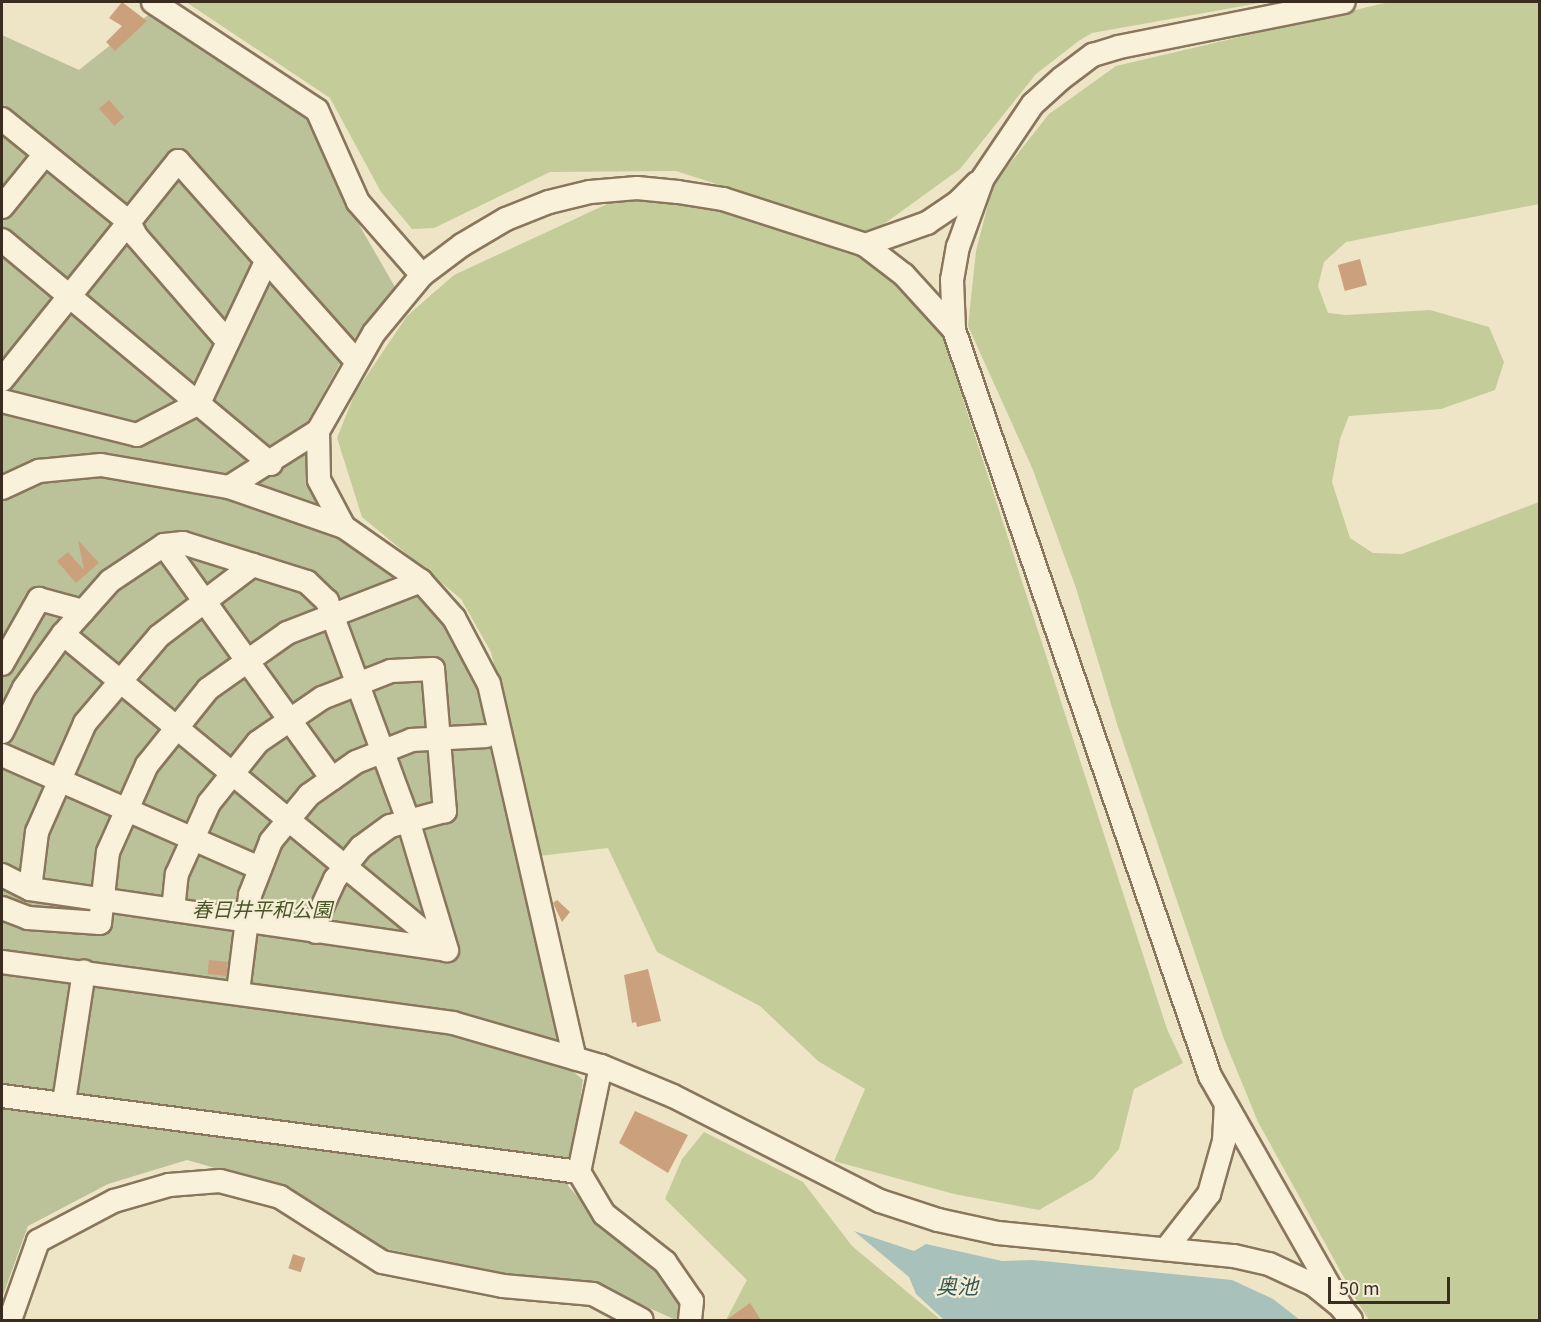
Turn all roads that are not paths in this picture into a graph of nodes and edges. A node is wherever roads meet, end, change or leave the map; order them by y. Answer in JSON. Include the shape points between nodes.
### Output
{"nodes":[{"id":1,"x":153,"y":2,"type":"edge"},
{"id":2,"x":1344,"y":2,"type":"edge"},
{"id":3,"x":2,"y":119,"type":"edge"},
{"id":4,"x":45,"y":154,"type":"junction"},
{"id":5,"x":983,"y":178,"type":"junction"},
{"id":6,"x":2,"y":207,"type":"edge"},
{"id":7,"x":129,"y":222,"type":"junction"},
{"id":8,"x":2,"y":240,"type":"edge"},
{"id":9,"x":864,"y":245,"type":"junction"},
{"id":10,"x":266,"y":262,"type":"junction"},
{"id":11,"x":422,"y":275,"type":"junction"},
{"id":12,"x":69,"y":296,"type":"junction"},
{"id":13,"x":954,"y":330,"type":"junction"},
{"id":14,"x":228,"y":342,"type":"junction"},
{"id":15,"x":357,"y":362,"type":"junction"},
{"id":16,"x":2,"y":380,"type":"edge"},
{"id":17,"x":2,"y":401,"type":"edge"},
{"id":18,"x":199,"y":403,"type":"junction"},
{"id":19,"x":318,"y":431,"type":"junction"},
{"id":20,"x":271,"y":464,"type":"junction"},
{"id":21,"x":229,"y":487,"type":"junction"},
{"id":22,"x":2,"y":488,"type":"edge"},
{"id":23,"x":344,"y":527,"type":"junction"},
{"id":24,"x":164,"y":545,"type":"junction"},
{"id":25,"x":253,"y":565,"type":"junction"},
{"id":26,"x":421,"y":581,"type":"junction"},
{"id":27,"x":207,"y":601,"type":"junction"},
{"id":28,"x":83,"y":611,"type":"junction"},
{"id":29,"x":332,"y":615,"type":"junction"},
{"id":30,"x":63,"y":634,"type":"junction"},
{"id":31,"x":249,"y":659,"type":"junction"},
{"id":32,"x":2,"y":664,"type":"edge"},
{"id":33,"x":121,"y":681,"type":"junction"},
{"id":34,"x":358,"y":684,"type":"junction"},
{"id":35,"x":289,"y":719,"type":"junction"},
{"id":36,"x":176,"y":727,"type":"junction"},
{"id":37,"x":2,"y":732,"type":"edge"},
{"id":38,"x":486,"y":736,"type":"dead end"},
{"id":39,"x":441,"y":740,"type":"junction"},
{"id":40,"x":384,"y":752,"type":"junction"},
{"id":41,"x":2,"y":755,"type":"edge"},
{"id":42,"x":234,"y":774,"type":"junction"},
{"id":43,"x":60,"y":778,"type":"junction"},
{"id":44,"x":332,"y":778,"type":"junction"},
{"id":45,"x":128,"y":808,"type":"junction"},
{"id":46,"x":291,"y":818,"type":"junction"},
{"id":47,"x":408,"y":820,"type":"junction"},
{"id":48,"x":194,"y":839,"type":"junction"},
{"id":49,"x":346,"y":863,"type":"junction"},
{"id":50,"x":260,"y":868,"type":"junction"},
{"id":51,"x":2,"y":875,"type":"edge"},
{"id":52,"x":30,"y":889,"type":"junction"},
{"id":53,"x":101,"y":899,"type":"junction"},
{"id":54,"x":2,"y":909,"type":"edge"},
{"id":55,"x":173,"y":910,"type":"junction"},
{"id":56,"x":245,"y":923,"type":"junction"},
{"id":57,"x":316,"y":932,"type":"junction"},
{"id":58,"x":447,"y":950,"type":"junction"},
{"id":59,"x":2,"y":962,"type":"edge"},
{"id":60,"x":84,"y":972,"type":"junction"},
{"id":61,"x":238,"y":992,"type":"junction"},
{"id":62,"x":574,"y":1058,"type":"junction"},
{"id":63,"x":600,"y":1065,"type":"junction"},
{"id":64,"x":2,"y":1096,"type":"edge"},
{"id":65,"x":63,"y":1102,"type":"junction"},
{"id":66,"x":1226,"y":1108,"type":"junction"},
{"id":67,"x":579,"y":1172,"type":"junction"},
{"id":68,"x":1166,"y":1250,"type":"junction"},
{"id":69,"x":1346,"y":1314,"type":"edge"},
{"id":70,"x":10,"y":1320,"type":"edge"},
{"id":71,"x":642,"y":1320,"type":"edge"},
{"id":72,"x":690,"y":1320,"type":"edge"}],
"edges":[{"from":1,"to":11,"type":"street","via":[[316,110],[358,202]]},
{"from":2,"to":5,"type":"street","via":[[1093,55],[1033,104]]},
{"from":3,"to":4,"type":"street"},
{"from":4,"to":6,"type":"street"},
{"from":4,"to":7,"type":"street"},
{"from":5,"to":9,"type":"street","via":[[957,204],[927,223]]},
{"from":5,"to":13,"type":"street","via":[[958,246],[952,280]]},
{"from":7,"to":10,"type":"street","via":[[178,162]]},
{"from":7,"to":12,"type":"street"},
{"from":7,"to":14,"type":"street","via":[[136,236]]},
{"from":8,"to":12,"type":"street"},
{"from":9,"to":11,"type":"street","via":[[723,199],[637,188],[590,192],[506,219]]},
{"from":9,"to":13,"type":"street","via":[[904,275]]},
{"from":10,"to":14,"type":"street"},
{"from":10,"to":15,"type":"street"},
{"from":11,"to":15,"type":"street","via":[[374,333]]},
{"from":12,"to":16,"type":"street"},
{"from":12,"to":18,"type":"street"},
{"from":13,"to":66,"type":"street","via":[[1210,1076]]},
{"from":14,"to":18,"type":"street"},
{"from":15,"to":19,"type":"street"},
{"from":17,"to":18,"type":"street","via":[[137,435]]},
{"from":18,"to":20,"type":"street"},
{"from":19,"to":20,"type":"street"},
{"from":19,"to":23,"type":"street","via":[[319,480]]},
{"from":20,"to":21,"type":"street"},
{"from":21,"to":22,"type":"street","via":[[101,465],[39,471]]},
{"from":21,"to":23,"type":"street"},
{"from":23,"to":26,"type":"street"},
{"from":24,"to":25,"type":"street","via":[[183,543]]},
{"from":24,"to":27,"type":"street"},
{"from":24,"to":28,"type":"street","via":[[110,581]]},
{"from":25,"to":27,"type":"street"},
{"from":25,"to":29,"type":"street","via":[[307,582],[327,601]]},
{"from":26,"to":29,"type":"street"},
{"from":26,"to":62,"type":"street","via":[[454,618],[489,684]]},
{"from":27,"to":31,"type":"street"},
{"from":27,"to":33,"type":"street","via":[[159,636]]},
{"from":28,"to":30,"type":"street"},
{"from":28,"to":32,"type":"street","via":[[39,599]]},
{"from":29,"to":31,"type":"street","via":[[287,633]]},
{"from":29,"to":34,"type":"street"},
{"from":30,"to":33,"type":"street"},
{"from":30,"to":37,"type":"street","via":[[24,688]]},
{"from":31,"to":35,"type":"street"},
{"from":31,"to":36,"type":"street","via":[[208,689]]},
{"from":33,"to":36,"type":"street"},
{"from":33,"to":43,"type":"street","via":[[86,723]]},
{"from":34,"to":35,"type":"street","via":[[321,698]]},
{"from":34,"to":39,"type":"street","via":[[391,671],[434,669]]},
{"from":34,"to":40,"type":"street"},
{"from":35,"to":42,"type":"street","via":[[258,742]]},
{"from":35,"to":44,"type":"street"},
{"from":36,"to":42,"type":"street"},
{"from":36,"to":45,"type":"street","via":[[147,765]]},
{"from":38,"to":39,"type":"street"},
{"from":39,"to":40,"type":"street","via":[[412,740]]},
{"from":39,"to":47,"type":"street","via":[[445,811]]},
{"from":40,"to":44,"type":"street","via":[[356,762]]},
{"from":40,"to":47,"type":"street"},
{"from":41,"to":43,"type":"street"},
{"from":42,"to":46,"type":"street"},
{"from":42,"to":48,"type":"street","via":[[209,803]]},
{"from":43,"to":45,"type":"street"},
{"from":43,"to":52,"type":"street","via":[[37,832]]},
{"from":44,"to":46,"type":"street","via":[[309,795]]},
{"from":45,"to":48,"type":"street"},
{"from":45,"to":53,"type":"street","via":[[108,852]]},
{"from":46,"to":49,"type":"street"},
{"from":46,"to":50,"type":"street","via":[[271,842]]},
{"from":47,"to":49,"type":"street","via":[[390,826]]},
{"from":47,"to":58,"type":"street"},
{"from":48,"to":50,"type":"street"},
{"from":48,"to":55,"type":"street","via":[[177,873]]},
{"from":49,"to":57,"type":"street","via":[[318,916]]},
{"from":49,"to":58,"type":"street"},
{"from":50,"to":56,"type":"street"},
{"from":51,"to":52,"type":"street"},
{"from":52,"to":53,"type":"street"},
{"from":53,"to":54,"type":"street","via":[[100,924],[28,918]]},
{"from":53,"to":55,"type":"street"},
{"from":55,"to":56,"type":"street"},
{"from":56,"to":57,"type":"street"},
{"from":56,"to":61,"type":"street"},
{"from":57,"to":58,"type":"street"},
{"from":59,"to":60,"type":"street"},
{"from":60,"to":61,"type":"street"},
{"from":60,"to":65,"type":"street"},
{"from":61,"to":62,"type":"street","via":[[453,1023]]},
{"from":62,"to":63,"type":"street"},
{"from":63,"to":67,"type":"street"},
{"from":63,"to":68,"type":"street","via":[[673,1096],[880,1201],[938,1220],[998,1233]]},
{"from":64,"to":65,"type":"street"},
{"from":65,"to":67,"type":"street"},
{"from":66,"to":68,"type":"street","via":[[1224,1141],[1209,1194]]},
{"from":66,"to":69,"type":"street"},
{"from":67,"to":72,"type":"street","via":[[604,1214],[664,1262],[692,1301]]},
{"from":68,"to":69,"type":"street","via":[[1234,1256],[1269,1264],[1314,1285]]},
{"from":70,"to":71,"type":"street","via":[[38,1241],[114,1201],[169,1185],[220,1181],[280,1197],[382,1262],[502,1286],[593,1294]]}]}
